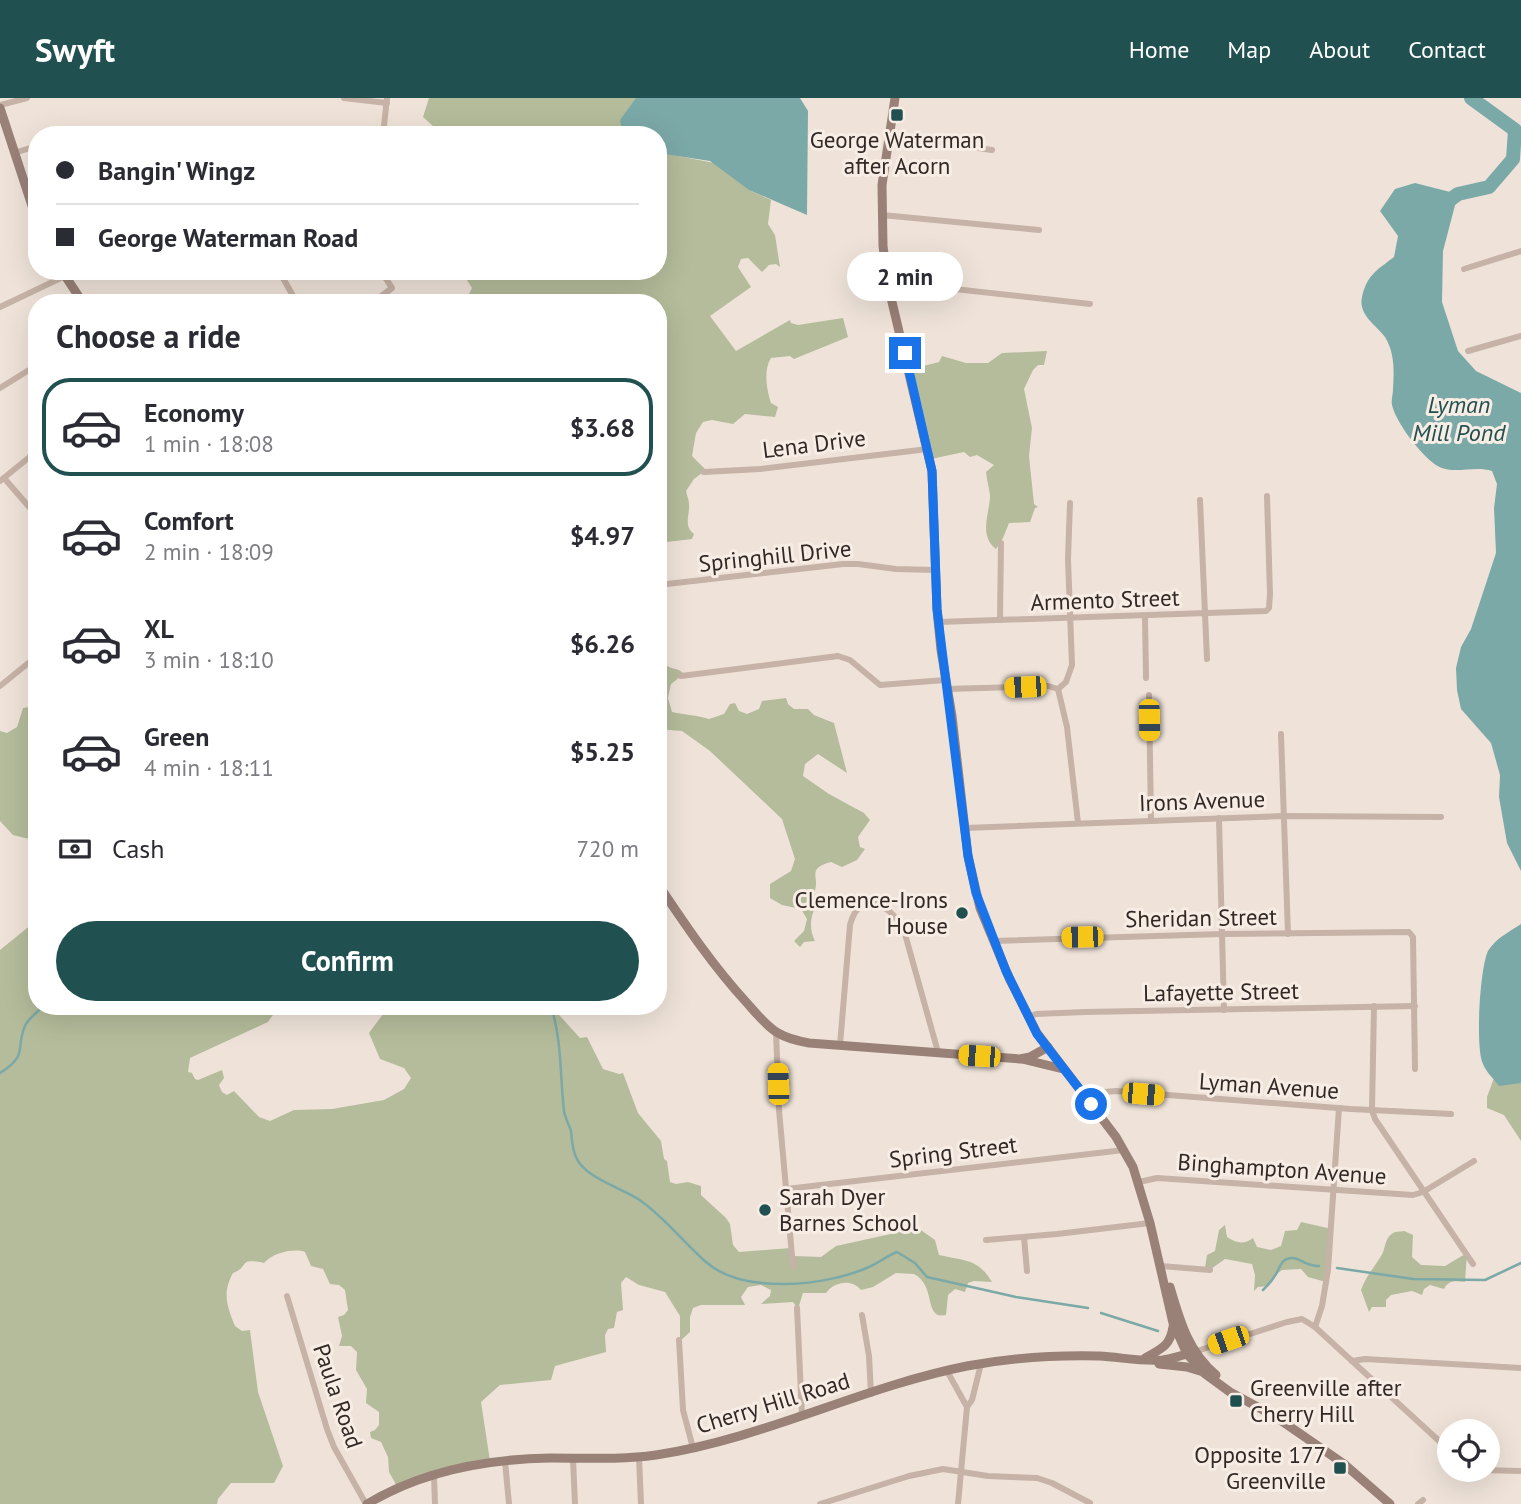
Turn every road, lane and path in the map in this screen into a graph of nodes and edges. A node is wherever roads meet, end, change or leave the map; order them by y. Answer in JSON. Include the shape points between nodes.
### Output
{"nodes":[{"id":1,"x":27,"y":98,"type":"edge"},
{"id":2,"x":344,"y":98,"type":"edge"},
{"id":3,"x":895,"y":98,"type":"edge"},
{"id":4,"x":387,"y":100,"type":"edge"},
{"id":5,"x":0,"y":107,"type":"edge"},
{"id":6,"x":384,"y":126,"type":"edge"},
{"id":7,"x":889,"y":135,"type":"junction"},
{"id":8,"x":28,"y":149,"type":"edge"},
{"id":9,"x":992,"y":150,"type":"dead end"},
{"id":10,"x":14,"y":153,"type":"junction"},
{"id":11,"x":28,"y":194,"type":"edge"},
{"id":12,"x":882,"y":215,"type":"junction"},
{"id":13,"x":1039,"y":230,"type":"dead end"},
{"id":14,"x":1521,"y":251,"type":"edge"},
{"id":15,"x":1464,"y":269,"type":"dead end"},
{"id":16,"x":52,"y":280,"type":"edge"},
{"id":17,"x":387,"y":280,"type":"edge"},
{"id":18,"x":888,"y":285,"type":"junction"},
{"id":19,"x":384,"y":294,"type":"edge"},
{"id":20,"x":1090,"y":304,"type":"dead end"},
{"id":21,"x":0,"y":307,"type":"edge"},
{"id":22,"x":1521,"y":336,"type":"edge"},
{"id":23,"x":1468,"y":351,"type":"dead end"},
{"id":24,"x":28,"y":371,"type":"edge"},
{"id":25,"x":0,"y":388,"type":"edge"},
{"id":26,"x":928,"y":449,"type":"junction"},
{"id":27,"x":28,"y":459,"type":"edge"},
{"id":28,"x":704,"y":472,"type":"dead end"},
{"id":29,"x":2,"y":479,"type":"edge"},
{"id":30,"x":1267,"y":496,"type":"dead end"},
{"id":31,"x":1200,"y":500,"type":"dead end"},
{"id":32,"x":1070,"y":503,"type":"dead end"},
{"id":33,"x":28,"y":506,"type":"edge"},
{"id":34,"x":1001,"y":543,"type":"dead end"},
{"id":35,"x":936,"y":570,"type":"junction"},
{"id":36,"x":667,"y":584,"type":"edge"},
{"id":37,"x":1204,"y":614,"type":"junction"},
{"id":38,"x":1145,"y":617,"type":"junction"},
{"id":39,"x":1071,"y":619,"type":"junction"},
{"id":40,"x":1000,"y":620,"type":"junction"},
{"id":41,"x":939,"y":622,"type":"junction"},
{"id":42,"x":1207,"y":659,"type":"dead end"},
{"id":43,"x":28,"y":663,"type":"edge"},
{"id":44,"x":681,"y":676,"type":"dead end"},
{"id":45,"x":1146,"y":678,"type":"dead end"},
{"id":46,"x":946,"y":685,"type":"junction"},
{"id":47,"x":0,"y":686,"type":"edge"},
{"id":48,"x":1058,"y":690,"type":"junction"},
{"id":49,"x":1149,"y":695,"type":"dead end"},
{"id":50,"x":1282,"y":734,"type":"dead end"},
{"id":51,"x":1283,"y":816,"type":"junction"},
{"id":52,"x":1441,"y":817,"type":"dead end"},
{"id":53,"x":1219,"y":818,"type":"junction"},
{"id":54,"x":1150,"y":821,"type":"junction"},
{"id":55,"x":1078,"y":823,"type":"junction"},
{"id":56,"x":965,"y":828,"type":"junction"},
{"id":57,"x":667,"y":897,"type":"edge"},
{"id":58,"x":1223,"y":934,"type":"junction"},
{"id":59,"x":1288,"y":934,"type":"junction"},
{"id":60,"x":994,"y":941,"type":"junction"},
{"id":61,"x":1374,"y":1006,"type":"junction"},
{"id":62,"x":1415,"y":1006,"type":"junction"},
{"id":63,"x":1224,"y":1010,"type":"junction"},
{"id":64,"x":1028,"y":1017,"type":"junction"},
{"id":65,"x":776,"y":1032,"type":"junction"},
{"id":66,"x":1037,"y":1034,"type":"junction"},
{"id":67,"x":840,"y":1045,"type":"junction"},
{"id":68,"x":1048,"y":1047,"type":"junction"},
{"id":69,"x":938,"y":1052,"type":"junction"},
{"id":70,"x":1025,"y":1058,"type":"junction"},
{"id":71,"x":1063,"y":1069,"type":"junction"},
{"id":72,"x":1415,"y":1069,"type":"dead end"},
{"id":73,"x":1086,"y":1097,"type":"junction"},
{"id":74,"x":1339,"y":1108,"type":"junction"},
{"id":75,"x":1372,"y":1110,"type":"junction"},
{"id":76,"x":1451,"y":1114,"type":"dead end"},
{"id":77,"x":1124,"y":1150,"type":"junction"},
{"id":78,"x":1474,"y":1161,"type":"dead end"},
{"id":79,"x":1139,"y":1182,"type":"junction"},
{"id":80,"x":786,"y":1189,"type":"junction"},
{"id":81,"x":1334,"y":1191,"type":"junction"},
{"id":82,"x":1423,"y":1192,"type":"junction"},
{"id":83,"x":1150,"y":1223,"type":"junction"},
{"id":84,"x":1024,"y":1237,"type":"junction"},
{"id":85,"x":986,"y":1240,"type":"dead end"},
{"id":86,"x":1473,"y":1264,"type":"dead end"},
{"id":87,"x":1161,"y":1266,"type":"junction"},
{"id":88,"x":793,"y":1267,"type":"dead end"},
{"id":89,"x":1210,"y":1270,"type":"dead end"},
{"id":90,"x":1027,"y":1271,"type":"dead end"},
{"id":91,"x":287,"y":1296,"type":"dead end"},
{"id":92,"x":797,"y":1308,"type":"dead end"},
{"id":93,"x":862,"y":1315,"type":"dead end"},
{"id":94,"x":1173,"y":1323,"type":"junction"},
{"id":95,"x":1315,"y":1327,"type":"junction"},
{"id":96,"x":679,"y":1340,"type":"dead end"},
{"id":97,"x":1190,"y":1353,"type":"junction"},
{"id":98,"x":1116,"y":1357,"type":"junction"},
{"id":99,"x":1143,"y":1359,"type":"junction"},
{"id":100,"x":1352,"y":1361,"type":"junction"},
{"id":101,"x":981,"y":1364,"type":"junction"},
{"id":102,"x":1521,"y":1368,"type":"edge"},
{"id":103,"x":947,"y":1371,"type":"junction"},
{"id":104,"x":1204,"y":1373,"type":"junction"},
{"id":105,"x":870,"y":1394,"type":"junction"},
{"id":106,"x":967,"y":1407,"type":"junction"},
{"id":107,"x":802,"y":1415,"type":"junction"},
{"id":108,"x":1276,"y":1417,"type":"junction"},
{"id":109,"x":1437,"y":1439,"type":"edge"},
{"id":110,"x":692,"y":1448,"type":"junction"},
{"id":111,"x":639,"y":1457,"type":"junction"},
{"id":112,"x":573,"y":1459,"type":"junction"},
{"id":113,"x":505,"y":1461,"type":"junction"},
{"id":114,"x":1500,"y":1470,"type":"edge"},
{"id":115,"x":961,"y":1471,"type":"junction"},
{"id":116,"x":1521,"y":1471,"type":"edge"},
{"id":117,"x":434,"y":1475,"type":"junction"},
{"id":118,"x":1090,"y":1503,"type":"edge"},
{"id":119,"x":367,"y":1504,"type":"edge"},
{"id":120,"x":435,"y":1504,"type":"edge"},
{"id":121,"x":509,"y":1504,"type":"edge"},
{"id":122,"x":575,"y":1504,"type":"edge"},
{"id":123,"x":641,"y":1504,"type":"edge"},
{"id":124,"x":820,"y":1504,"type":"edge"},
{"id":125,"x":958,"y":1504,"type":"edge"},
{"id":126,"x":1390,"y":1504,"type":"edge"}],
"edges":[{"from":1,"to":5,"type":"street"},
{"from":2,"to":4,"type":"street"},
{"from":3,"to":7,"type":"main road"},
{"from":4,"to":6,"type":"street"},
{"from":5,"to":10,"type":"main road"},
{"from":7,"to":9,"type":"street"},
{"from":7,"to":12,"type":"main road"},
{"from":8,"to":10,"type":"street"},
{"from":10,"to":11,"type":"main road"},
{"from":12,"to":13,"type":"street"},
{"from":12,"to":18,"type":"main road"},
{"from":14,"to":15,"type":"street"},
{"from":16,"to":21,"type":"street"},
{"from":17,"to":19,"type":"street","via":[[392,288]]},
{"from":18,"to":20,"type":"street"},
{"from":18,"to":26,"type":"main road"},
{"from":22,"to":23,"type":"street"},
{"from":24,"to":25,"type":"street"},
{"from":26,"to":28,"type":"street","name":"Lena Drive"},
{"from":26,"to":35,"type":"main road"},
{"from":27,"to":29,"type":"street"},
{"from":29,"to":33,"type":"street"},
{"from":30,"to":37,"type":"street","name":"Armento Street","via":[[1269,607],[1266,611]]},
{"from":31,"to":37,"type":"street"},
{"from":32,"to":39,"type":"street"},
{"from":34,"to":40,"type":"street"},
{"from":35,"to":36,"type":"street","name":"Springhill Drive","via":[[843,564]]},
{"from":35,"to":41,"type":"main road"},
{"from":37,"to":38,"type":"street","name":"Armento Street"},
{"from":37,"to":42,"type":"street"},
{"from":38,"to":39,"type":"street","name":"Armento Street"},
{"from":38,"to":45,"type":"street"},
{"from":39,"to":40,"type":"street","name":"Armento Street"},
{"from":39,"to":48,"type":"street","via":[[1072,672]]},
{"from":40,"to":41,"type":"street","name":"Armento Street"},
{"from":41,"to":46,"type":"main road"},
{"from":43,"to":47,"type":"street"},
{"from":44,"to":46,"type":"street","via":[[838,656],[850,660],[880,685]]},
{"from":46,"to":48,"type":"street","via":[[1048,686]]},
{"from":46,"to":56,"type":"main road"},
{"from":48,"to":55,"type":"street"},
{"from":49,"to":54,"type":"street"},
{"from":50,"to":51,"type":"street"},
{"from":51,"to":52,"type":"street","name":"Irons Avenue"},
{"from":51,"to":53,"type":"street","name":"Irons Avenue"},
{"from":51,"to":59,"type":"street"},
{"from":53,"to":54,"type":"street","name":"Irons Avenue"},
{"from":53,"to":58,"type":"street"},
{"from":54,"to":55,"type":"street","name":"Irons Avenue"},
{"from":55,"to":56,"type":"street","name":"Irons Avenue"},
{"from":56,"to":60,"type":"main road","via":[[976,893]]},
{"from":57,"to":65,"type":"main road","via":[[707,957]]},
{"from":58,"to":59,"type":"street","name":"Sheridan Street"},
{"from":58,"to":60,"type":"street","name":"Sheridan Street"},
{"from":58,"to":63,"type":"street"},
{"from":59,"to":62,"type":"street","name":"Sheridan Street","via":[[1409,932],[1413,937]]},
{"from":60,"to":64,"type":"main road"},
{"from":61,"to":62,"type":"street","name":"Lafayette Street"},
{"from":61,"to":63,"type":"street","name":"Lafayette Street"},
{"from":61,"to":75,"type":"street"},
{"from":62,"to":72,"type":"street"},
{"from":63,"to":64,"type":"street","name":"Lafayette Street"},
{"from":64,"to":66,"type":"main road"},
{"from":65,"to":67,"type":"main road","via":[[791,1040]]},
{"from":65,"to":80,"type":"street"},
{"from":66,"to":68,"type":"main road"},
{"from":66,"to":70,"type":"main road"},
{"from":67,"to":69,"type":"main road"},
{"from":67,"to":69,"type":"street","via":[[850,925],[856,909],[868,903],[891,911],[903,927]]},
{"from":68,"to":70,"type":"main road"},
{"from":68,"to":71,"type":"main road"},
{"from":69,"to":70,"type":"main road"},
{"from":70,"to":71,"type":"main road"},
{"from":71,"to":73,"type":"main road"},
{"from":73,"to":74,"type":"street","name":"Lyman Avenue","via":[[1116,1091]]},
{"from":73,"to":77,"type":"main road"},
{"from":74,"to":75,"type":"street","name":"Lyman Avenue"},
{"from":74,"to":81,"type":"street"},
{"from":75,"to":76,"type":"street","name":"Lyman Avenue"},
{"from":75,"to":82,"type":"street"},
{"from":77,"to":79,"type":"main road"},
{"from":77,"to":80,"type":"street","name":"Spring Street"},
{"from":78,"to":82,"type":"street"},
{"from":79,"to":81,"type":"street","name":"Binghampton Avenue","via":[[1157,1178]]},
{"from":79,"to":83,"type":"main road"},
{"from":80,"to":88,"type":"street"},
{"from":81,"to":82,"type":"street","name":"Binghampton Avenue"},
{"from":81,"to":95,"type":"street","via":[[1328,1270]]},
{"from":82,"to":86,"type":"street"},
{"from":83,"to":84,"type":"street"},
{"from":83,"to":87,"type":"main road"},
{"from":84,"to":85,"type":"street"},
{"from":84,"to":90,"type":"street"},
{"from":87,"to":89,"type":"street"},
{"from":87,"to":94,"type":"main road"},
{"from":87,"to":97,"type":"main road"},
{"from":91,"to":119,"type":"street","name":"Paula Road","via":[[334,1447]]},
{"from":92,"to":107,"type":"street"},
{"from":93,"to":105,"type":"street"},
{"from":94,"to":97,"type":"main road"},
{"from":94,"to":99,"type":"main road","via":[[1166,1346]]},
{"from":95,"to":97,"type":"street","via":[[1296,1319]]},
{"from":95,"to":100,"type":"street"},
{"from":96,"to":110,"type":"street","via":[[683,1410]]},
{"from":97,"to":99,"type":"main road","name":"Cherry Hill Road"},
{"from":97,"to":104,"type":"main road"},
{"from":97,"to":108,"type":"main road"},
{"from":98,"to":99,"type":"main road","name":"Cherry Hill Road"},
{"from":98,"to":101,"type":"main road","name":"Cherry Hill Road","via":[[1054,1356]]},
{"from":98,"to":104,"type":"main road"},
{"from":100,"to":102,"type":"street"},
{"from":100,"to":109,"type":"street"},
{"from":101,"to":103,"type":"main road","name":"Cherry Hill Road"},
{"from":101,"to":106,"type":"street"},
{"from":103,"to":105,"type":"main road","name":"Cherry Hill Road"},
{"from":103,"to":106,"type":"street"},
{"from":104,"to":108,"type":"main road"},
{"from":105,"to":107,"type":"main road","name":"Cherry Hill Road"},
{"from":106,"to":115,"type":"street"},
{"from":107,"to":110,"type":"main road","name":"Cherry Hill Road"},
{"from":108,"to":126,"type":"main road","via":[[1344,1464]]},
{"from":110,"to":111,"type":"main road","name":"Cherry Hill Road"},
{"from":111,"to":112,"type":"main road","name":"Cherry Hill Road"},
{"from":111,"to":123,"type":"street"},
{"from":112,"to":113,"type":"main road","name":"Cherry Hill Road"},
{"from":112,"to":122,"type":"street"},
{"from":113,"to":117,"type":"main road","name":"Cherry Hill Road"},
{"from":113,"to":121,"type":"street"},
{"from":114,"to":116,"type":"street"},
{"from":115,"to":118,"type":"street","via":[[1037,1478]]},
{"from":115,"to":124,"type":"street","via":[[923,1472]]},
{"from":115,"to":125,"type":"street"},
{"from":117,"to":119,"type":"main road","name":"Cherry Hill Road"},
{"from":117,"to":120,"type":"street"}]}
